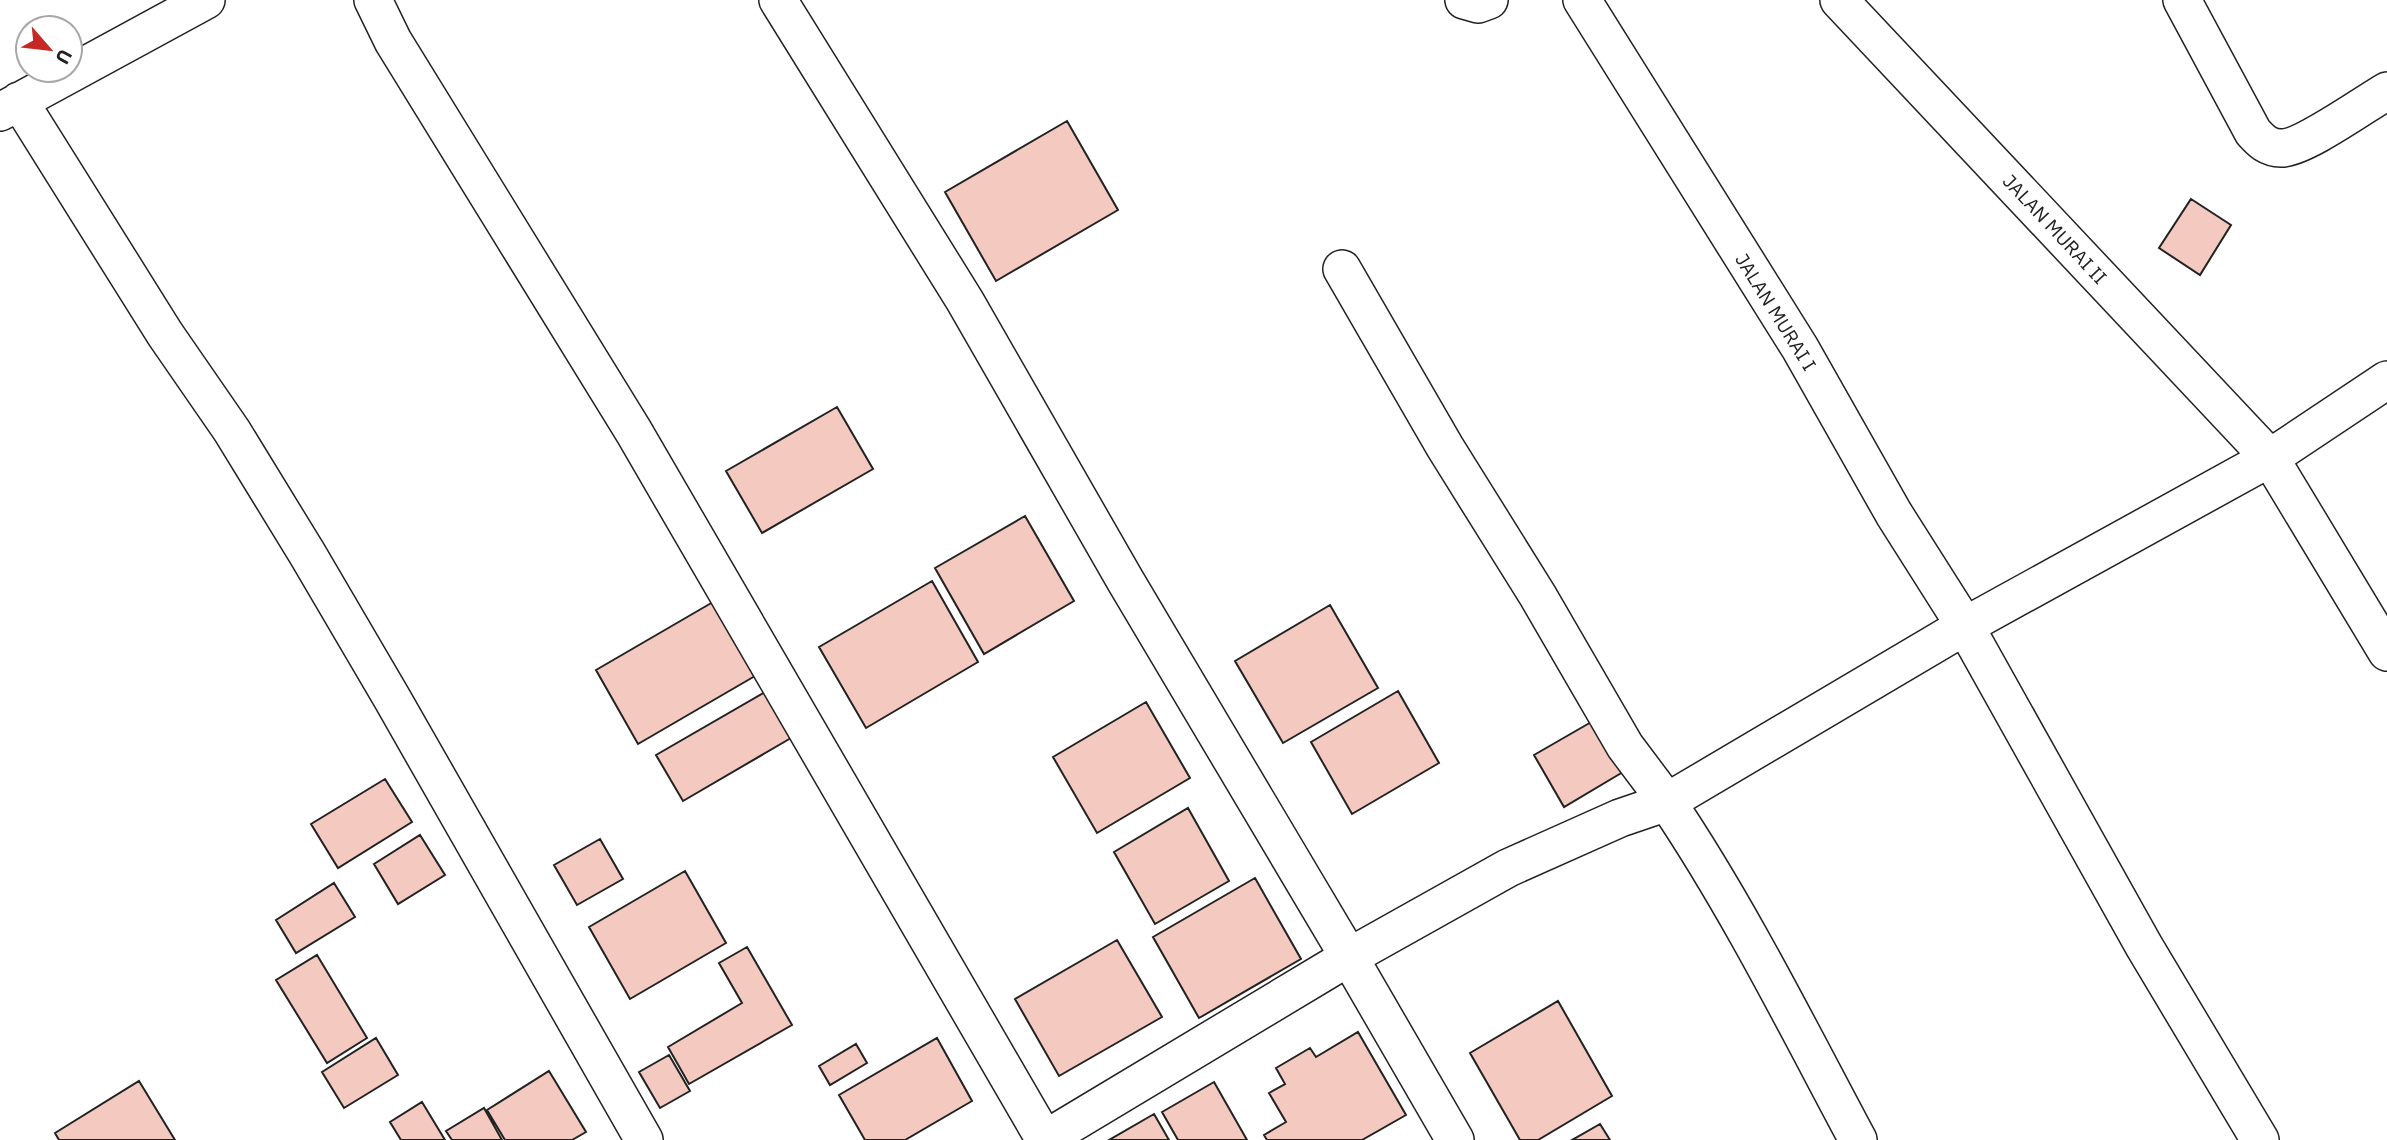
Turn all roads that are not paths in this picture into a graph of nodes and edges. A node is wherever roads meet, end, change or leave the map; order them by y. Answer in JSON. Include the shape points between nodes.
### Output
{"nodes":[{"id":1,"x":206,"y":0,"type":"edge"},
{"id":2,"x":373,"y":0,"type":"edge"},
{"id":3,"x":778,"y":0,"type":"edge"},
{"id":4,"x":1464,"y":0,"type":"edge"},
{"id":5,"x":1489,"y":0,"type":"edge"},
{"id":6,"x":1582,"y":0,"type":"edge"},
{"id":7,"x":1839,"y":0,"type":"edge"},
{"id":8,"x":2182,"y":0,"type":"edge"},
{"id":9,"x":2387,"y":90,"type":"edge"},
{"id":10,"x":9,"y":106,"type":"edge"},
{"id":11,"x":1342,"y":270,"type":"dead end"},
{"id":12,"x":2387,"y":380,"type":"edge"},
{"id":13,"x":2270,"y":458,"type":"junction"},
{"id":14,"x":1965,"y":626,"type":"junction"},
{"id":15,"x":2387,"y":652,"type":"edge"},
{"id":16,"x":1667,"y":802,"type":"junction"},
{"id":17,"x":1349,"y":957,"type":"junction"},
{"id":18,"x":645,"y":1140,"type":"edge"},
{"id":19,"x":1044,"y":1140,"type":"edge"},
{"id":20,"x":1455,"y":1140,"type":"edge"},
{"id":21,"x":1858,"y":1140,"type":"edge"},
{"id":22,"x":2260,"y":1140,"type":"edge"}],
"edges":[{"from":1,"to":10,"type":"street"},
{"from":2,"to":19,"type":"street","via":[[393,41],[634,432]]},
{"from":3,"to":17,"type":"street","via":[[965,301],[1131,592]]},
{"from":4,"to":5,"type":"street","via":[[1479,4]]},
{"from":6,"to":14,"type":"street","name":"JALAN MURAI I","via":[[1800,348],[1894,514]]},
{"from":7,"to":13,"type":"street","name":"JALAN MURAI II"},
{"from":8,"to":9,"type":"street","via":[[2253,132],[2267,145],[2283,149],[2302,142]]},
{"from":10,"to":18,"type":"street","via":[[232,431],[393,700]]},
{"from":11,"to":16,"type":"street","via":[[1625,746]]},
{"from":12,"to":13,"type":"street"},
{"from":13,"to":14,"type":"street"},
{"from":13,"to":15,"type":"street","name":"JALAN MURAI II"},
{"from":14,"to":16,"type":"street"},
{"from":14,"to":22,"type":"street","name":"JALAN MURAI I","via":[[2144,946]]},
{"from":16,"to":17,"type":"street","via":[[1508,868]]},
{"from":16,"to":21,"type":"street","via":[[1748,937]]},
{"from":17,"to":19,"type":"street"},
{"from":17,"to":20,"type":"street"}]}
